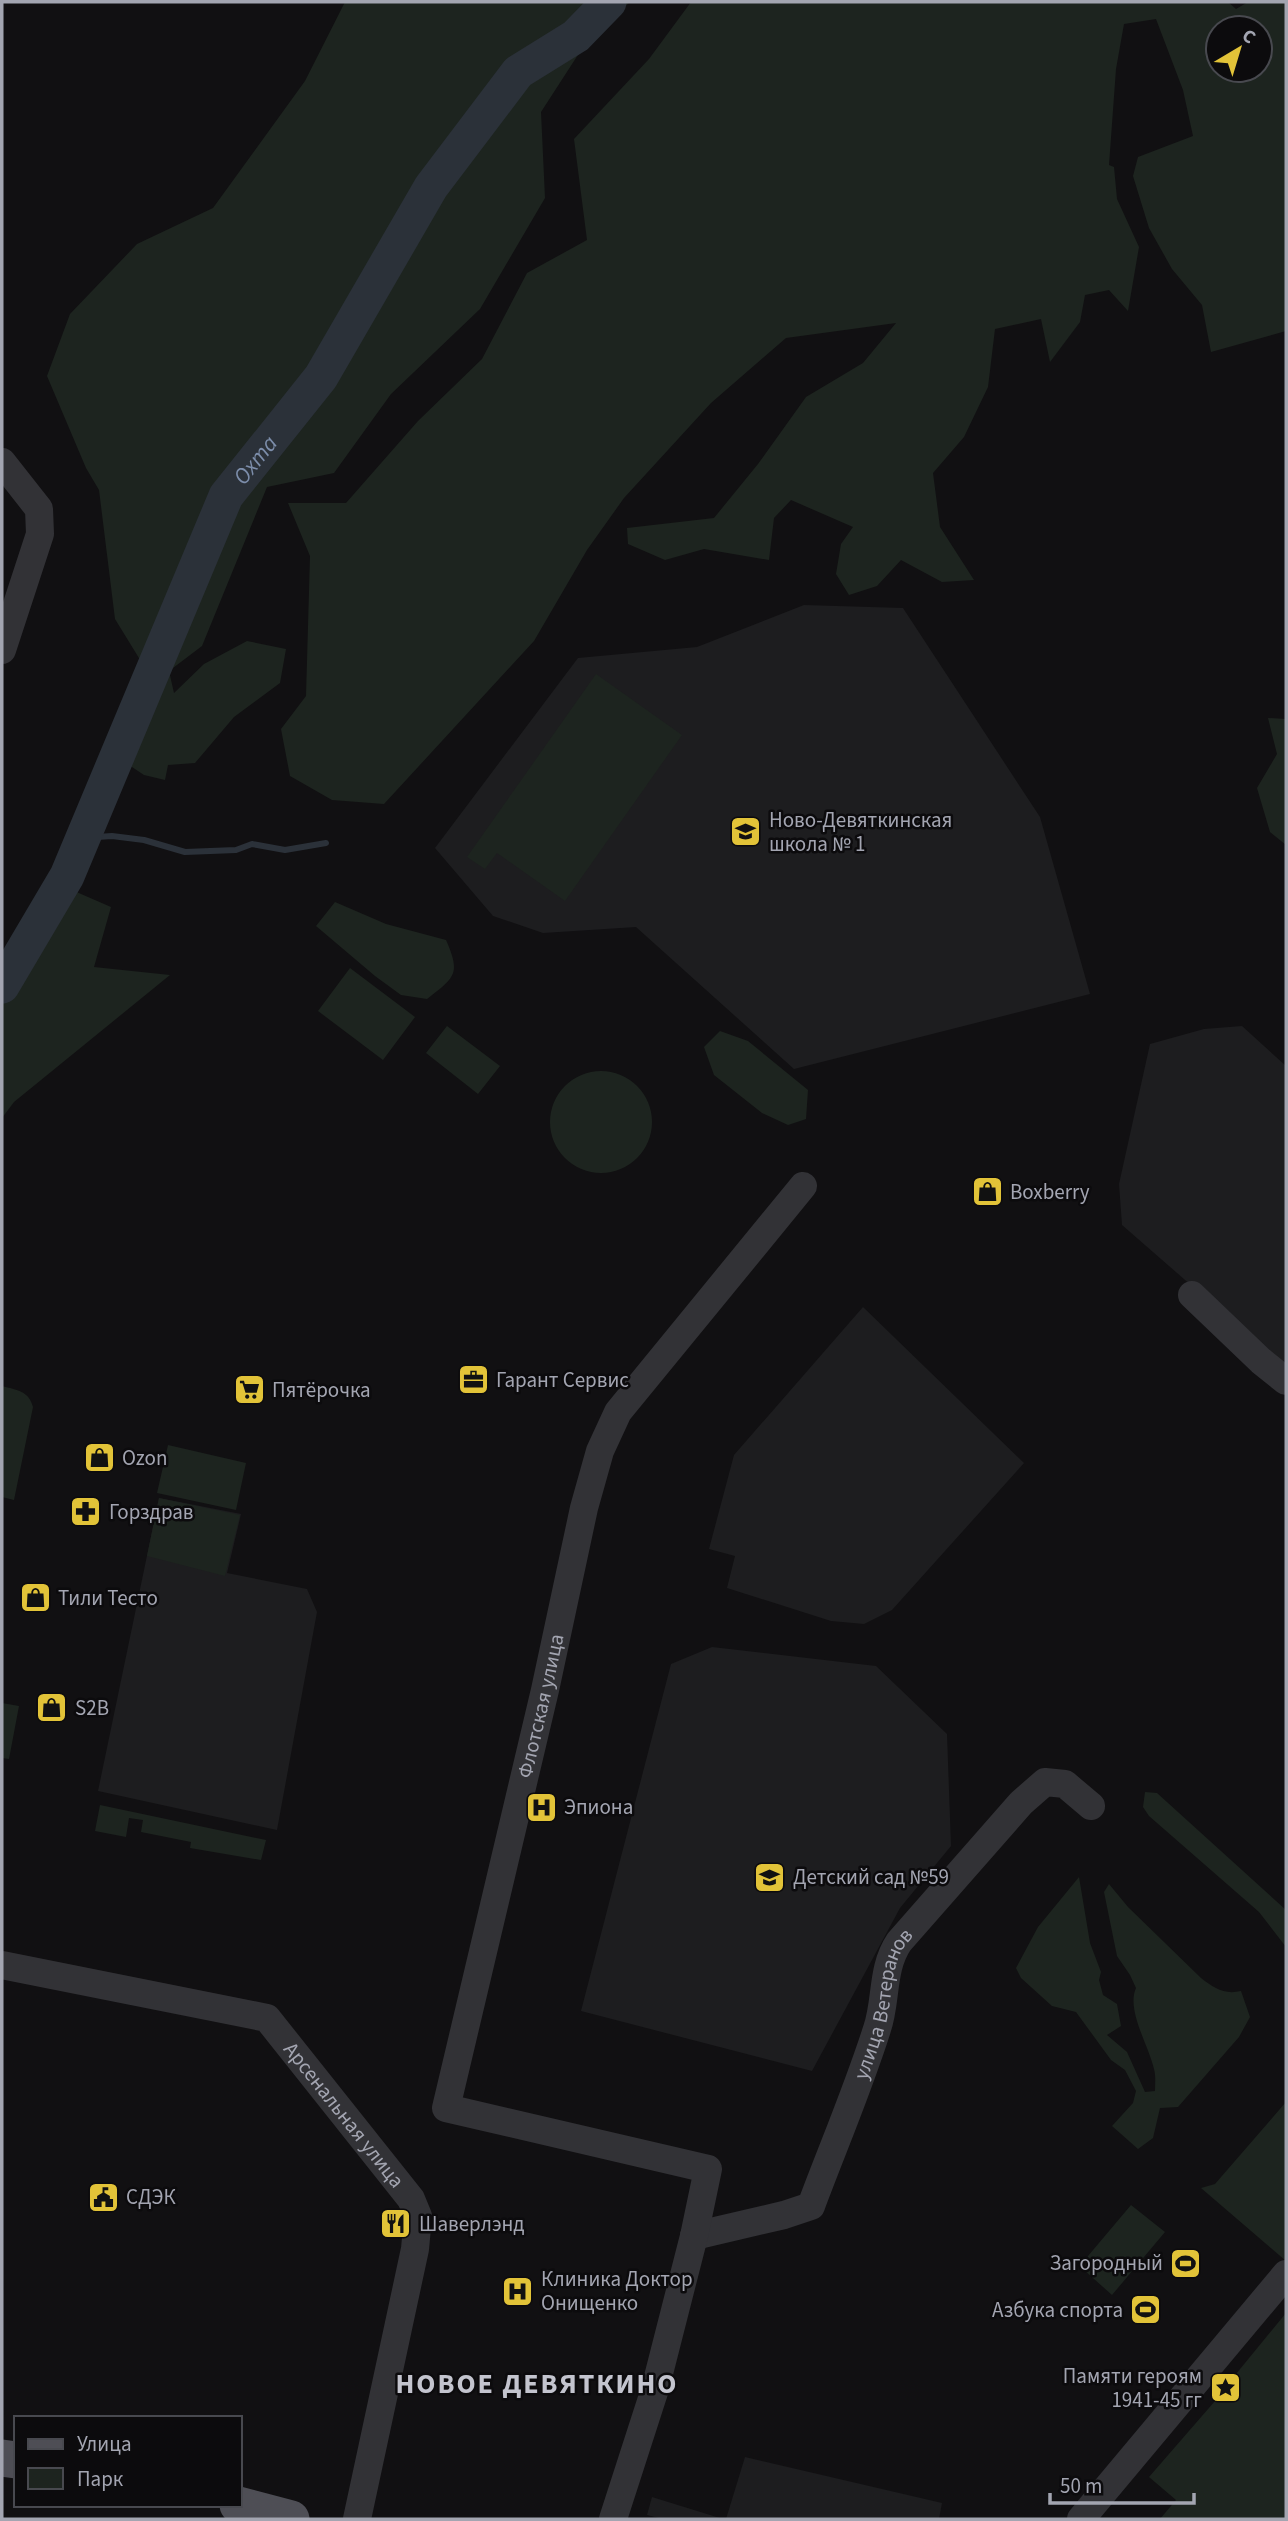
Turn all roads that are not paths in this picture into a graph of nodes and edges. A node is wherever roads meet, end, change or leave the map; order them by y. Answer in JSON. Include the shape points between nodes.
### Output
{"nodes":[{"id":1,"x":2,"y":462,"type":"edge"},
{"id":2,"x":2,"y":650,"type":"edge"},
{"id":3,"x":803,"y":1186,"type":"dead end"},
{"id":4,"x":1192,"y":1295,"type":"dead end"},
{"id":5,"x":1286,"y":1381,"type":"edge"},
{"id":6,"x":1091,"y":1806,"type":"dead end"},
{"id":7,"x":2,"y":1965,"type":"edge"},
{"id":8,"x":694,"y":2236,"type":"junction"},
{"id":9,"x":1286,"y":2274,"type":"edge"},
{"id":10,"x":242,"y":2506,"type":"edge"},
{"id":11,"x":291,"y":2519,"type":"edge"},
{"id":12,"x":357,"y":2519,"type":"edge"},
{"id":13,"x":613,"y":2519,"type":"edge"},
{"id":14,"x":1081,"y":2519,"type":"edge"}],
"edges":[{"from":1,"to":2,"type":"street","via":[[39,509],[40,534]]},
{"from":3,"to":8,"type":"street","name":"Флотская улица","via":[[618,1412],[600,1451],[446,2108],[708,2169]]},
{"from":4,"to":5,"type":"street"},
{"from":6,"to":8,"type":"street","name":"улица Ветеранов","via":[[1065,1784],[1045,1782],[1021,1802],[899,1942],[884,1982],[879,2026],[811,2206]]},
{"from":7,"to":12,"type":"street","name":"Арсенальная улица","via":[[267,2018],[411,2199],[418,2216],[415,2249]]},
{"from":8,"to":13,"type":"street","via":[[655,2389]]},
{"from":9,"to":14,"type":"street"},
{"from":10,"to":11,"type":"main road"}]}
